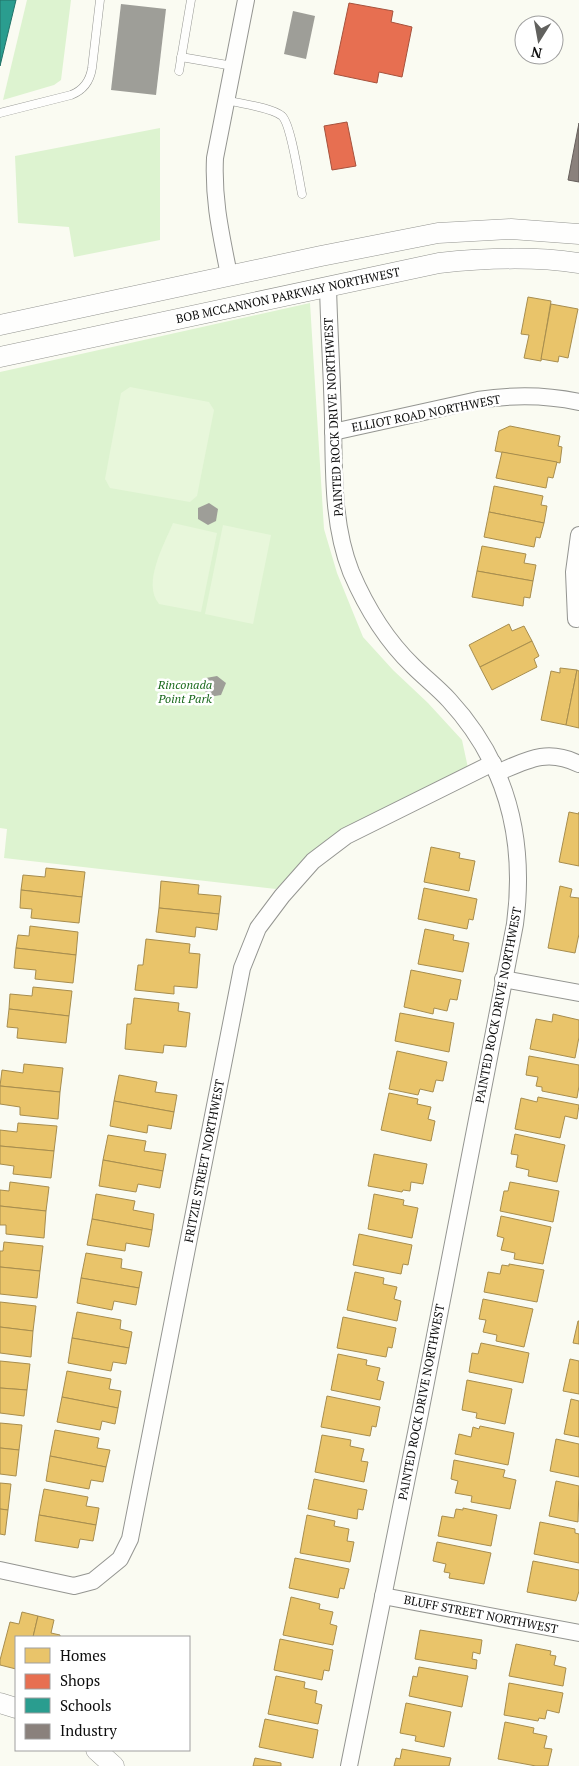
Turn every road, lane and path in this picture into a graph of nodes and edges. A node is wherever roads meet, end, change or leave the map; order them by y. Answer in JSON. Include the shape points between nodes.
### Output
{"nodes":[{"id":1,"x":100,"y":0,"type":"edge"},
{"id":2,"x":191,"y":0,"type":"edge"},
{"id":3,"x":246,"y":0,"type":"edge"},
{"id":4,"x":181,"y":57,"type":"junction"},
{"id":5,"x":233,"y":66,"type":"junction"},
{"id":6,"x":179,"y":71,"type":"dead end"},
{"id":7,"x":226,"y":100,"type":"junction"},
{"id":8,"x":0,"y":114,"type":"edge"},
{"id":9,"x":302,"y":194,"type":"dead end"},
{"id":10,"x":579,"y":234,"type":"edge"},
{"id":11,"x":321,"y":256,"type":"junction"},
{"id":12,"x":579,"y":264,"type":"edge"},
{"id":13,"x":229,"y":275,"type":"junction"},
{"id":14,"x":328,"y":286,"type":"junction"},
{"id":15,"x":236,"y":306,"type":"junction"},
{"id":16,"x":0,"y":324,"type":"edge"},
{"id":17,"x":0,"y":357,"type":"edge"},
{"id":18,"x":579,"y":402,"type":"edge"},
{"id":19,"x":333,"y":432,"type":"junction"},
{"id":20,"x":579,"y":535,"type":"edge"},
{"id":21,"x":576,"y":619,"type":"dead end"},
{"id":22,"x":579,"y":764,"type":"edge"},
{"id":23,"x":495,"y":768,"type":"junction"},
{"id":24,"x":503,"y":980,"type":"junction"},
{"id":25,"x":579,"y":993,"type":"edge"},
{"id":26,"x":3,"y":1571,"type":"edge"},
{"id":27,"x":383,"y":1596,"type":"junction"},
{"id":28,"x":579,"y":1633,"type":"edge"},
{"id":29,"x":0,"y":1703,"type":"edge"},
{"id":30,"x":15,"y":1708,"type":"edge"},
{"id":31,"x":97,"y":1751,"type":"edge"},
{"id":32,"x":114,"y":1766,"type":"edge"},
{"id":33,"x":349,"y":1766,"type":"edge"}],
"edges":[{"from":1,"to":8,"type":"lane","via":[[91,77],[86,84],[77,93]]},
{"from":2,"to":4,"type":"lane"},
{"from":3,"to":5,"type":"street"},
{"from":4,"to":5,"type":"lane"},
{"from":4,"to":6,"type":"lane"},
{"from":5,"to":7,"type":"street"},
{"from":7,"to":9,"type":"lane","via":[[282,116],[288,127]]},
{"from":7,"to":13,"type":"street","via":[[214,182],[215,204]]},
{"from":10,"to":11,"type":"street","via":[[475,230],[403,239]]},
{"from":11,"to":13,"type":"street"},
{"from":11,"to":14,"type":"street"},
{"from":12,"to":14,"type":"street","name":"BOB MCCANNON PARKWAY NORTHWEST","via":[[538,259],[472,260],[422,266]]},
{"from":13,"to":15,"type":"street"},
{"from":13,"to":16,"type":"street"},
{"from":14,"to":15,"type":"street","name":"BOB MCCANNON PARKWAY NORTHWEST"},
{"from":14,"to":19,"type":"street","name":"PAINTED ROCK DRIVE NORTHWEST"},
{"from":15,"to":17,"type":"street","name":"BOB MCCANNON PARKWAY NORTHWEST"},
{"from":18,"to":19,"type":"street","name":"ELLIOT ROAD NORTHWEST","via":[[500,397]]},
{"from":19,"to":23,"type":"street","name":"PAINTED ROCK DRIVE NORTHWEST","via":[[338,523],[345,554],[360,592],[383,631],[464,718]]},
{"from":20,"to":21,"type":"street","via":[[574,572]]},
{"from":22,"to":23,"type":"street","name":"FRITZIE STREET NORTHWEST","via":[[566,758],[546,756]]},
{"from":23,"to":24,"type":"street","name":"PAINTED ROCK DRIVE NORTHWEST","via":[[510,807],[519,877]]},
{"from":23,"to":26,"type":"street","name":"FRITZIE STREET NORTHWEST","via":[[346,836],[313,861],[258,928],[242,968],[130,1539],[120,1558],[107,1570],[93,1581],[74,1586]]},
{"from":24,"to":25,"type":"street"},
{"from":24,"to":27,"type":"street","name":"PAINTED ROCK DRIVE NORTHWEST"},
{"from":27,"to":28,"type":"street","name":"BLUFF STREET NORTHWEST"},
{"from":27,"to":33,"type":"street","name":"PAINTED ROCK DRIVE NORTHWEST"},
{"from":29,"to":30,"type":"street"},
{"from":31,"to":32,"type":"street"}]}
